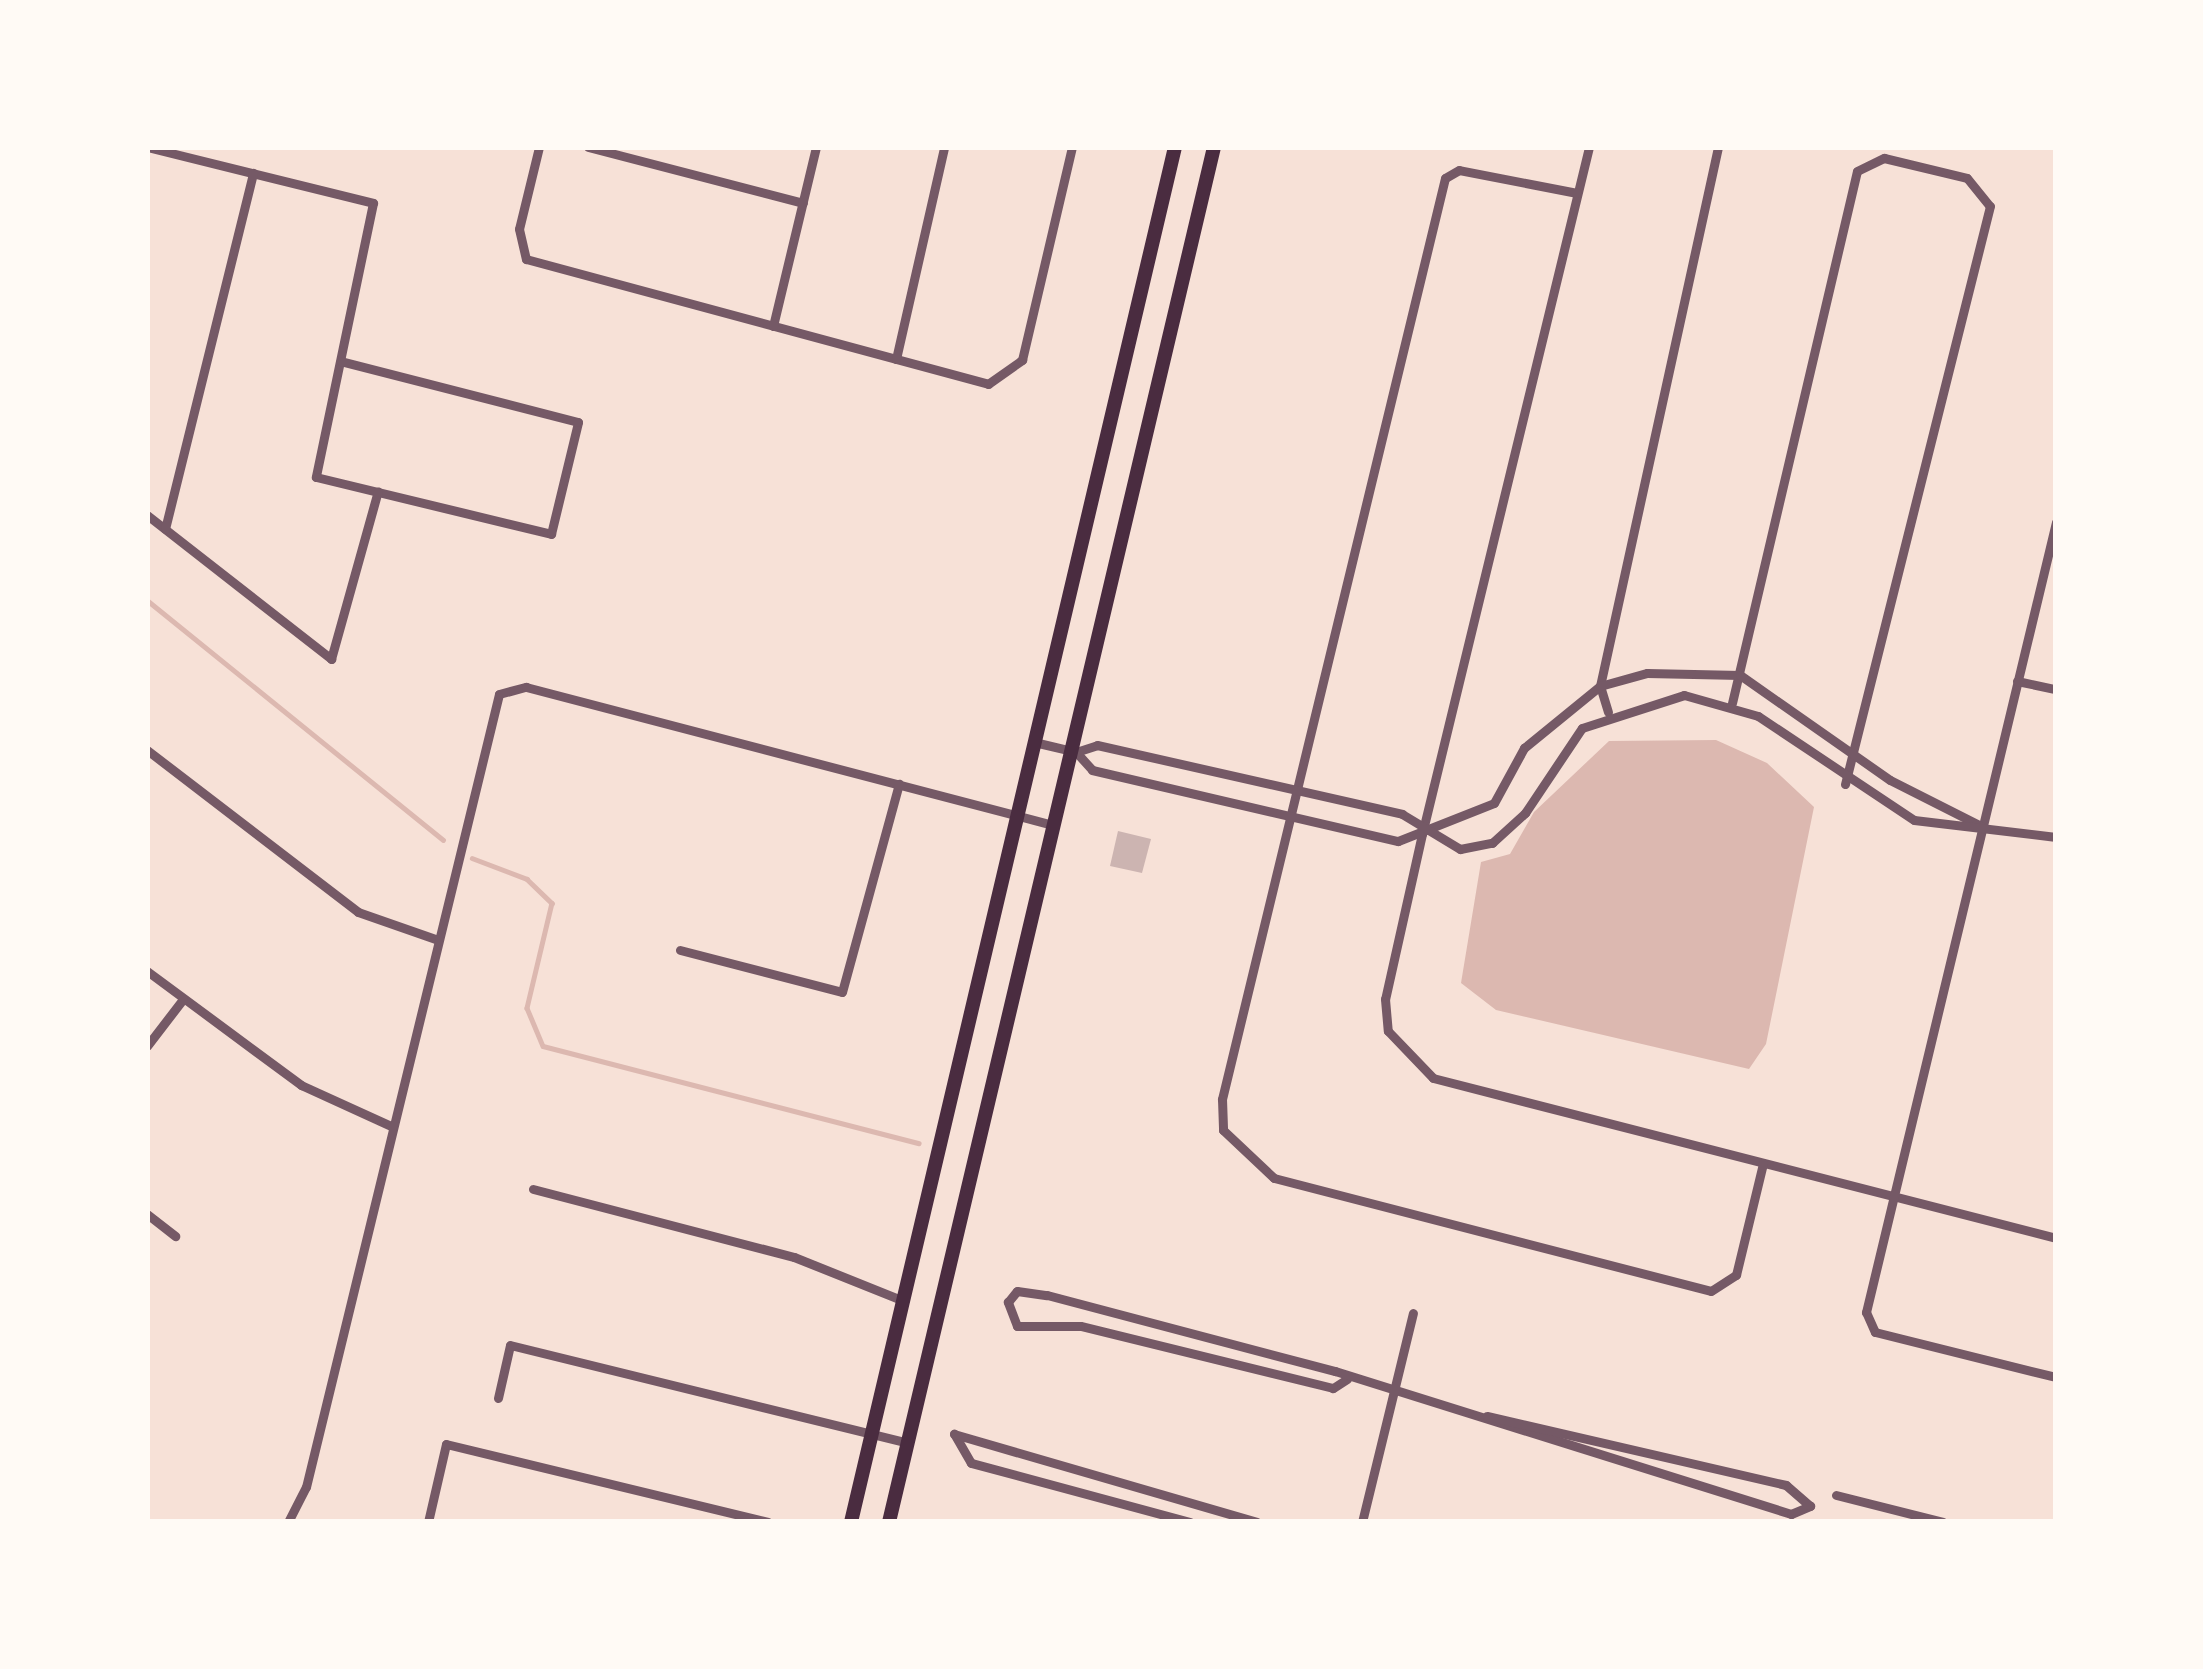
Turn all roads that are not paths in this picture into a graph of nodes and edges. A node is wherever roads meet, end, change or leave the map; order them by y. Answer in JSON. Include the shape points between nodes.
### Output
{"nodes":[{"id":1,"x":147,"y":147,"type":"edge"},
{"id":2,"x":539,"y":147,"type":"edge"},
{"id":3,"x":588,"y":147,"type":"edge"},
{"id":4,"x":816,"y":147,"type":"edge"},
{"id":5,"x":944,"y":147,"type":"edge"},
{"id":6,"x":1072,"y":147,"type":"edge"},
{"id":7,"x":1175,"y":147,"type":"edge"},
{"id":8,"x":1214,"y":147,"type":"edge"},
{"id":9,"x":1588,"y":147,"type":"edge"},
{"id":10,"x":1718,"y":147,"type":"edge"},
{"id":11,"x":253,"y":173,"type":"junction"},
{"id":12,"x":1577,"y":193,"type":"junction"},
{"id":13,"x":802,"y":203,"type":"junction"},
{"id":14,"x":773,"y":326,"type":"junction"},
{"id":15,"x":896,"y":359,"type":"junction"},
{"id":16,"x":341,"y":361,"type":"junction"},
{"id":17,"x":378,"y":491,"type":"junction"},
{"id":18,"x":147,"y":515,"type":"edge"},
{"id":19,"x":2056,"y":522,"type":"edge"},
{"id":20,"x":165,"y":529,"type":"junction"},
{"id":21,"x":2053,"y":548,"type":"edge"},
{"id":22,"x":1740,"y":675,"type":"junction"},
{"id":23,"x":2017,"y":681,"type":"junction"},
{"id":24,"x":1600,"y":686,"type":"junction"},
{"id":25,"x":2056,"y":689,"type":"edge"},
{"id":26,"x":1732,"y":703,"type":"junction"},
{"id":27,"x":1608,"y":712,"type":"junction"},
{"id":28,"x":1034,"y":742,"type":"junction"},
{"id":29,"x":147,"y":750,"type":"edge"},
{"id":30,"x":1073,"y":752,"type":"junction"},
{"id":31,"x":1857,"y":757,"type":"junction"},
{"id":32,"x":1160,"y":758,"type":"junction"},
{"id":33,"x":899,"y":784,"type":"junction"},
{"id":34,"x":1845,"y":784,"type":"junction"},
{"id":35,"x":1154,"y":785,"type":"junction"},
{"id":36,"x":1296,"y":788,"type":"junction"},
{"id":37,"x":1017,"y":816,"type":"junction"},
{"id":38,"x":1289,"y":816,"type":"junction"},
{"id":39,"x":1053,"y":825,"type":"junction"},
{"id":40,"x":1982,"y":826,"type":"junction"},
{"id":41,"x":1422,"y":834,"type":"junction"},
{"id":42,"x":2056,"y":837,"type":"edge"},
{"id":43,"x":438,"y":940,"type":"junction"},
{"id":44,"x":680,"y":950,"type":"dead end"},
{"id":45,"x":147,"y":971,"type":"edge"},
{"id":46,"x":182,"y":999,"type":"junction"},
{"id":47,"x":147,"y":1046,"type":"edge"},
{"id":48,"x":393,"y":1127,"type":"junction"},
{"id":49,"x":1763,"y":1163,"type":"junction"},
{"id":50,"x":533,"y":1189,"type":"dead end"},
{"id":51,"x":1895,"y":1196,"type":"junction"},
{"id":52,"x":147,"y":1214,"type":"edge"},
{"id":53,"x":175,"y":1236,"type":"dead end"},
{"id":54,"x":2056,"y":1238,"type":"edge"},
{"id":55,"x":904,"y":1301,"type":"junction"},
{"id":56,"x":1413,"y":1313,"type":"dead end"},
{"id":57,"x":2056,"y":1377,"type":"edge"},
{"id":58,"x":1347,"y":1379,"type":"junction"},
{"id":59,"x":1394,"y":1391,"type":"junction"},
{"id":60,"x":499,"y":1398,"type":"dead end"},
{"id":61,"x":1486,"y":1416,"type":"junction"},
{"id":62,"x":872,"y":1434,"type":"junction"},
{"id":63,"x":908,"y":1443,"type":"junction"},
{"id":64,"x":1836,"y":1496,"type":"dead end"},
{"id":65,"x":1913,"y":1518,"type":"edge"},
{"id":66,"x":288,"y":1522,"type":"edge"},
{"id":67,"x":428,"y":1522,"type":"edge"},
{"id":68,"x":768,"y":1522,"type":"edge"},
{"id":69,"x":851,"y":1522,"type":"edge"},
{"id":70,"x":889,"y":1522,"type":"edge"},
{"id":71,"x":1190,"y":1522,"type":"edge"},
{"id":72,"x":1256,"y":1522,"type":"edge"},
{"id":73,"x":1362,"y":1522,"type":"edge"},
{"id":74,"x":1943,"y":1522,"type":"edge"}],
"edges":[{"from":1,"to":11,"type":"street"},
{"from":2,"to":14,"type":"street","via":[[518,229],[526,259]]},
{"from":3,"to":13,"type":"street"},
{"from":4,"to":13,"type":"street"},
{"from":5,"to":15,"type":"street"},
{"from":6,"to":15,"type":"street","via":[[1015,373],[988,384]]},
{"from":7,"to":28,"type":"main road"},
{"from":8,"to":30,"type":"main road"},
{"from":9,"to":12,"type":"street"},
{"from":10,"to":24,"type":"street"},
{"from":11,"to":16,"type":"street","via":[[373,203]]},
{"from":11,"to":20,"type":"street"},
{"from":12,"to":36,"type":"street","via":[[1459,170],[1444,178]]},
{"from":12,"to":41,"type":"street"},
{"from":13,"to":14,"type":"street"},
{"from":14,"to":15,"type":"street"},
{"from":16,"to":17,"type":"street","via":[[316,477]]},
{"from":16,"to":17,"type":"street","via":[[578,422],[551,534]]},
{"from":17,"to":20,"type":"street","via":[[331,658]]},
{"from":18,"to":20,"type":"street"},
{"from":19,"to":21,"type":"street"},
{"from":21,"to":23,"type":"street"},
{"from":22,"to":24,"type":"street","via":[[1647,673]]},
{"from":22,"to":26,"type":"street"},
{"from":22,"to":31,"type":"street"},
{"from":22,"to":31,"type":"street","via":[[1857,171],[1870,162],[1984,189],[1990,206]]},
{"from":23,"to":25,"type":"street"},
{"from":23,"to":40,"type":"street"},
{"from":24,"to":27,"type":"street"},
{"from":24,"to":41,"type":"street","via":[[1524,748],[1494,803]]},
{"from":26,"to":27,"type":"street","via":[[1684,695]]},
{"from":26,"to":34,"type":"street"},
{"from":27,"to":41,"type":"street","via":[[1549,763],[1525,813],[1492,843],[1460,850]]},
{"from":28,"to":30,"type":"street"},
{"from":28,"to":37,"type":"main road"},
{"from":29,"to":43,"type":"street","via":[[358,912]]},
{"from":30,"to":32,"type":"street","via":[[1097,745]]},
{"from":30,"to":35,"type":"street","via":[[1093,770]]},
{"from":30,"to":39,"type":"main road"},
{"from":31,"to":34,"type":"street"},
{"from":31,"to":40,"type":"street"},
{"from":32,"to":35,"type":"street"},
{"from":32,"to":36,"type":"street"},
{"from":33,"to":37,"type":"street"},
{"from":33,"to":43,"type":"street","via":[[526,687],[499,694]]},
{"from":33,"to":44,"type":"street","via":[[842,992]]},
{"from":34,"to":40,"type":"street","via":[[1914,820]]},
{"from":35,"to":38,"type":"street"},
{"from":36,"to":38,"type":"street"},
{"from":36,"to":41,"type":"street","via":[[1402,814]]},
{"from":37,"to":39,"type":"street"},
{"from":37,"to":55,"type":"main road"},
{"from":38,"to":41,"type":"street","via":[[1397,841]]},
{"from":38,"to":49,"type":"street","via":[[1222,1099],[1223,1130],[1242,1157],[1274,1178],[1711,1291],[1736,1275]]},
{"from":39,"to":63,"type":"main road"},
{"from":40,"to":42,"type":"street"},
{"from":40,"to":51,"type":"street"},
{"from":41,"to":49,"type":"street","via":[[1385,999],[1406,1060],[1433,1078]]},
{"from":43,"to":48,"type":"street"},
{"from":45,"to":46,"type":"street"},
{"from":46,"to":47,"type":"street"},
{"from":46,"to":48,"type":"street","via":[[301,1085]]},
{"from":48,"to":66,"type":"street","via":[[306,1487]]},
{"from":49,"to":51,"type":"street"},
{"from":50,"to":55,"type":"street","via":[[794,1257]]},
{"from":51,"to":54,"type":"street"},
{"from":51,"to":57,"type":"street","via":[[1866,1312],[1875,1332]]},
{"from":52,"to":53,"type":"street"},
{"from":55,"to":62,"type":"main road"},
{"from":56,"to":59,"type":"street"},
{"from":58,"to":58,"type":"street","via":[[1047,1295],[1017,1291],[1008,1302],[1017,1326],[1080,1326],[1334,1388]]},
{"from":58,"to":59,"type":"street"},
{"from":59,"to":61,"type":"street"},
{"from":59,"to":73,"type":"street"},
{"from":60,"to":62,"type":"street","via":[[510,1346]]},
{"from":61,"to":61,"type":"street","via":[[1790,1514],[1810,1506],[1786,1485]]},
{"from":62,"to":63,"type":"street"},
{"from":62,"to":69,"type":"main road"},
{"from":63,"to":70,"type":"main road"},
{"from":64,"to":65,"type":"street"},
{"from":65,"to":74,"type":"street"},
{"from":67,"to":68,"type":"street","via":[[446,1444]]},
{"from":71,"to":72,"type":"street","via":[[971,1463],[954,1434]]}]}
